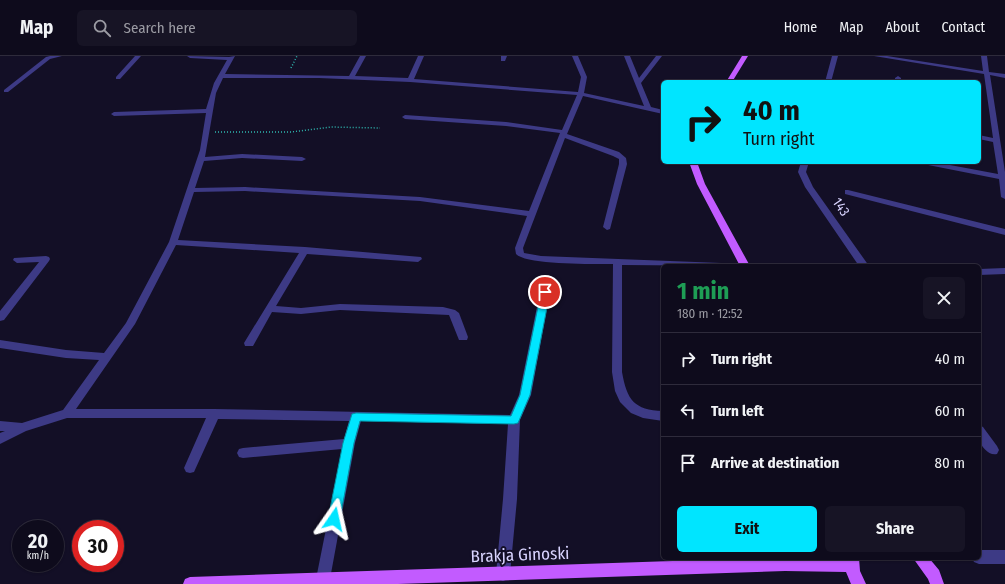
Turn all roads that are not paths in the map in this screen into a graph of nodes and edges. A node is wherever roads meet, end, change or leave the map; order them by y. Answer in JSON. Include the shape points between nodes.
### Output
{"nodes":[{"id":1,"x":59,"y":56,"type":"edge"},
{"id":2,"x":138,"y":56,"type":"edge"},
{"id":3,"x":190,"y":56,"type":"edge"},
{"id":4,"x":363,"y":56,"type":"edge"},
{"id":5,"x":421,"y":56,"type":"edge"},
{"id":6,"x":575,"y":56,"type":"edge"},
{"id":7,"x":627,"y":56,"type":"edge"},
{"id":8,"x":659,"y":56,"type":"edge"},
{"id":9,"x":745,"y":56,"type":"edge"},
{"id":10,"x":835,"y":56,"type":"edge"},
{"id":11,"x":877,"y":56,"type":"edge"},
{"id":12,"x":984,"y":56,"type":"edge"},
{"id":13,"x":231,"y":57,"type":"edge"},
{"id":14,"x":898,"y":58,"type":"edge"},
{"id":15,"x":633,"y":71,"type":"junction"},
{"id":16,"x":646,"y":73,"type":"junction"},
{"id":17,"x":986,"y":73,"type":"junction"},
{"id":18,"x":221,"y":76,"type":"junction"},
{"id":19,"x":1005,"y":76,"type":"edge"},
{"id":20,"x":118,"y":78,"type":"dead end"},
{"id":21,"x":352,"y":78,"type":"junction"},
{"id":22,"x":410,"y":80,"type":"junction"},
{"id":23,"x":729,"y":80,"type":"edge"},
{"id":24,"x":829,"y":80,"type":"edge"},
{"id":25,"x":638,"y":83,"type":"junction"},
{"id":26,"x":6,"y":91,"type":"dead end"},
{"id":27,"x":581,"y":94,"type":"junction"},
{"id":28,"x":648,"y":109,"type":"junction"},
{"id":29,"x":209,"y":111,"type":"junction"},
{"id":30,"x":661,"y":112,"type":"edge"},
{"id":31,"x":114,"y":114,"type":"dead end"},
{"id":32,"x":405,"y":117,"type":"dead end"},
{"id":33,"x":564,"y":133,"type":"junction"},
{"id":34,"x":981,"y":138,"type":"edge"},
{"id":35,"x":997,"y":141,"type":"junction"},
{"id":36,"x":201,"y":159,"type":"junction"},
{"id":37,"x":302,"y":159,"type":"dead end"},
{"id":38,"x":693,"y":164,"type":"edge"},
{"id":39,"x":804,"y":164,"type":"edge"},
{"id":40,"x":933,"y":164,"type":"edge"},
{"id":41,"x":1004,"y":178,"type":"edge"},
{"id":42,"x":190,"y":190,"type":"junction"},
{"id":43,"x":848,"y":192,"type":"dead end"},
{"id":44,"x":1005,"y":197,"type":"edge"},
{"id":45,"x":532,"y":214,"type":"junction"},
{"id":46,"x":607,"y":227,"type":"dead end"},
{"id":47,"x":1005,"y":232,"type":"edge"},
{"id":48,"x":173,"y":242,"type":"junction"},
{"id":49,"x":305,"y":250,"type":"junction"},
{"id":50,"x":418,"y":259,"type":"dead end"},
{"id":51,"x":17,"y":260,"type":"dead end"},
{"id":52,"x":618,"y":262,"type":"junction"},
{"id":53,"x":681,"y":264,"type":"edge"},
{"id":54,"x":743,"y":264,"type":"edge"},
{"id":55,"x":863,"y":264,"type":"edge"},
{"id":56,"x":1005,"y":271,"type":"edge"},
{"id":57,"x":981,"y":272,"type":"edge"},
{"id":58,"x":545,"y":292,"type":"dead end"},
{"id":59,"x":269,"y":309,"type":"junction"},
{"id":60,"x":0,"y":318,"type":"edge"},
{"id":61,"x":463,"y":337,"type":"dead end"},
{"id":62,"x":249,"y":343,"type":"dead end"},
{"id":63,"x":0,"y":344,"type":"edge"},
{"id":64,"x":106,"y":357,"type":"junction"},
{"id":65,"x":67,"y":413,"type":"junction"},
{"id":66,"x":214,"y":414,"type":"junction"},
{"id":67,"x":661,"y":416,"type":"edge"},
{"id":68,"x":356,"y":417,"type":"junction"},
{"id":69,"x":514,"y":420,"type":"junction"},
{"id":70,"x":0,"y":426,"type":"edge"},
{"id":71,"x":22,"y":428,"type":"junction"},
{"id":72,"x":981,"y":433,"type":"edge"},
{"id":73,"x":0,"y":439,"type":"edge"},
{"id":74,"x":349,"y":443,"type":"junction"},
{"id":75,"x":993,"y":450,"type":"dead end"},
{"id":76,"x":242,"y":453,"type":"dead end"},
{"id":77,"x":190,"y":468,"type":"dead end"},
{"id":78,"x":981,"y":557,"type":"edge"},
{"id":79,"x":1005,"y":557,"type":"edge"},
{"id":80,"x":922,"y":560,"type":"edge"},
{"id":81,"x":851,"y":562,"type":"edge"},
{"id":82,"x":503,"y":574,"type":"junction"},
{"id":83,"x":323,"y":579,"type":"junction"},
{"id":84,"x":190,"y":584,"type":"edge"},
{"id":85,"x":858,"y":584,"type":"edge"},
{"id":86,"x":937,"y":584,"type":"edge"}],
"edges":[{"from":1,"to":26,"type":"street","via":[[48,58]]},
{"from":2,"to":20,"type":"street"},
{"from":3,"to":13,"type":"street"},
{"from":4,"to":21,"type":"street"},
{"from":5,"to":22,"type":"street"},
{"from":6,"to":27,"type":"street","via":[[584,77]]},
{"from":7,"to":15,"type":"street"},
{"from":8,"to":16,"type":"street"},
{"from":9,"to":23,"type":"main road"},
{"from":10,"to":24,"type":"street"},
{"from":11,"to":14,"type":"street"},
{"from":12,"to":17,"type":"street"},
{"from":13,"to":18,"type":"street"},
{"from":14,"to":17,"type":"street"},
{"from":15,"to":16,"type":"street"},
{"from":15,"to":25,"type":"street"},
{"from":16,"to":25,"type":"street"},
{"from":17,"to":19,"type":"street"},
{"from":17,"to":35,"type":"street"},
{"from":18,"to":21,"type":"street"},
{"from":18,"to":29,"type":"street","via":[[213,93]]},
{"from":21,"to":22,"type":"street"},
{"from":22,"to":27,"type":"street"},
{"from":25,"to":28,"type":"street"},
{"from":27,"to":28,"type":"street"},
{"from":27,"to":33,"type":"street"},
{"from":28,"to":30,"type":"street"},
{"from":29,"to":31,"type":"street"},
{"from":29,"to":36,"type":"street"},
{"from":32,"to":33,"type":"street","via":[[506,124]]},
{"from":33,"to":45,"type":"street"},
{"from":33,"to":46,"type":"street","via":[[622,158],[623,164]]},
{"from":34,"to":35,"type":"street"},
{"from":35,"to":41,"type":"street"},
{"from":36,"to":37,"type":"street","via":[[242,156]]},
{"from":36,"to":42,"type":"street"},
{"from":38,"to":54,"type":"main road","via":[[701,184]]},
{"from":39,"to":55,"type":"street","name":"143","via":[[802,172],[809,187]]},
{"from":40,"to":41,"type":"street"},
{"from":41,"to":44,"type":"street"},
{"from":42,"to":45,"type":"street","via":[[244,189],[420,199]]},
{"from":42,"to":48,"type":"street"},
{"from":43,"to":47,"type":"street"},
{"from":45,"to":52,"type":"street","via":[[519,248],[520,254],[525,257]]},
{"from":48,"to":49,"type":"street"},
{"from":48,"to":64,"type":"street","via":[[130,324]]},
{"from":49,"to":50,"type":"street"},
{"from":49,"to":59,"type":"street"},
{"from":51,"to":60,"type":"street","via":[[46,259]]},
{"from":52,"to":53,"type":"street"},
{"from":52,"to":67,"type":"street","via":[[618,388],[630,406],[640,412]]},
{"from":56,"to":57,"type":"street"},
{"from":58,"to":69,"type":"street","via":[[525,395]]},
{"from":59,"to":61,"type":"street","via":[[301,311],[340,307],[443,310],[455,314]]},
{"from":59,"to":62,"type":"street"},
{"from":63,"to":64,"type":"street"},
{"from":64,"to":65,"type":"street"},
{"from":65,"to":66,"type":"street"},
{"from":65,"to":71,"type":"street"},
{"from":66,"to":68,"type":"street"},
{"from":66,"to":77,"type":"street"},
{"from":68,"to":69,"type":"street"},
{"from":68,"to":74,"type":"street"},
{"from":69,"to":82,"type":"street"},
{"from":70,"to":71,"type":"street"},
{"from":71,"to":73,"type":"street"},
{"from":72,"to":75,"type":"street"},
{"from":74,"to":76,"type":"street"},
{"from":74,"to":83,"type":"street"},
{"from":78,"to":79,"type":"street"},
{"from":80,"to":86,"type":"main road","via":[[934,575]]},
{"from":81,"to":82,"type":"main road","name":"Brakja Ginoski"},
{"from":81,"to":85,"type":"main road","name":"Brakja Ginoski"},
{"from":82,"to":83,"type":"main road","name":"Brakja Ginoski"},
{"from":83,"to":84,"type":"main road","name":"Brakja Ginoski"}]}
